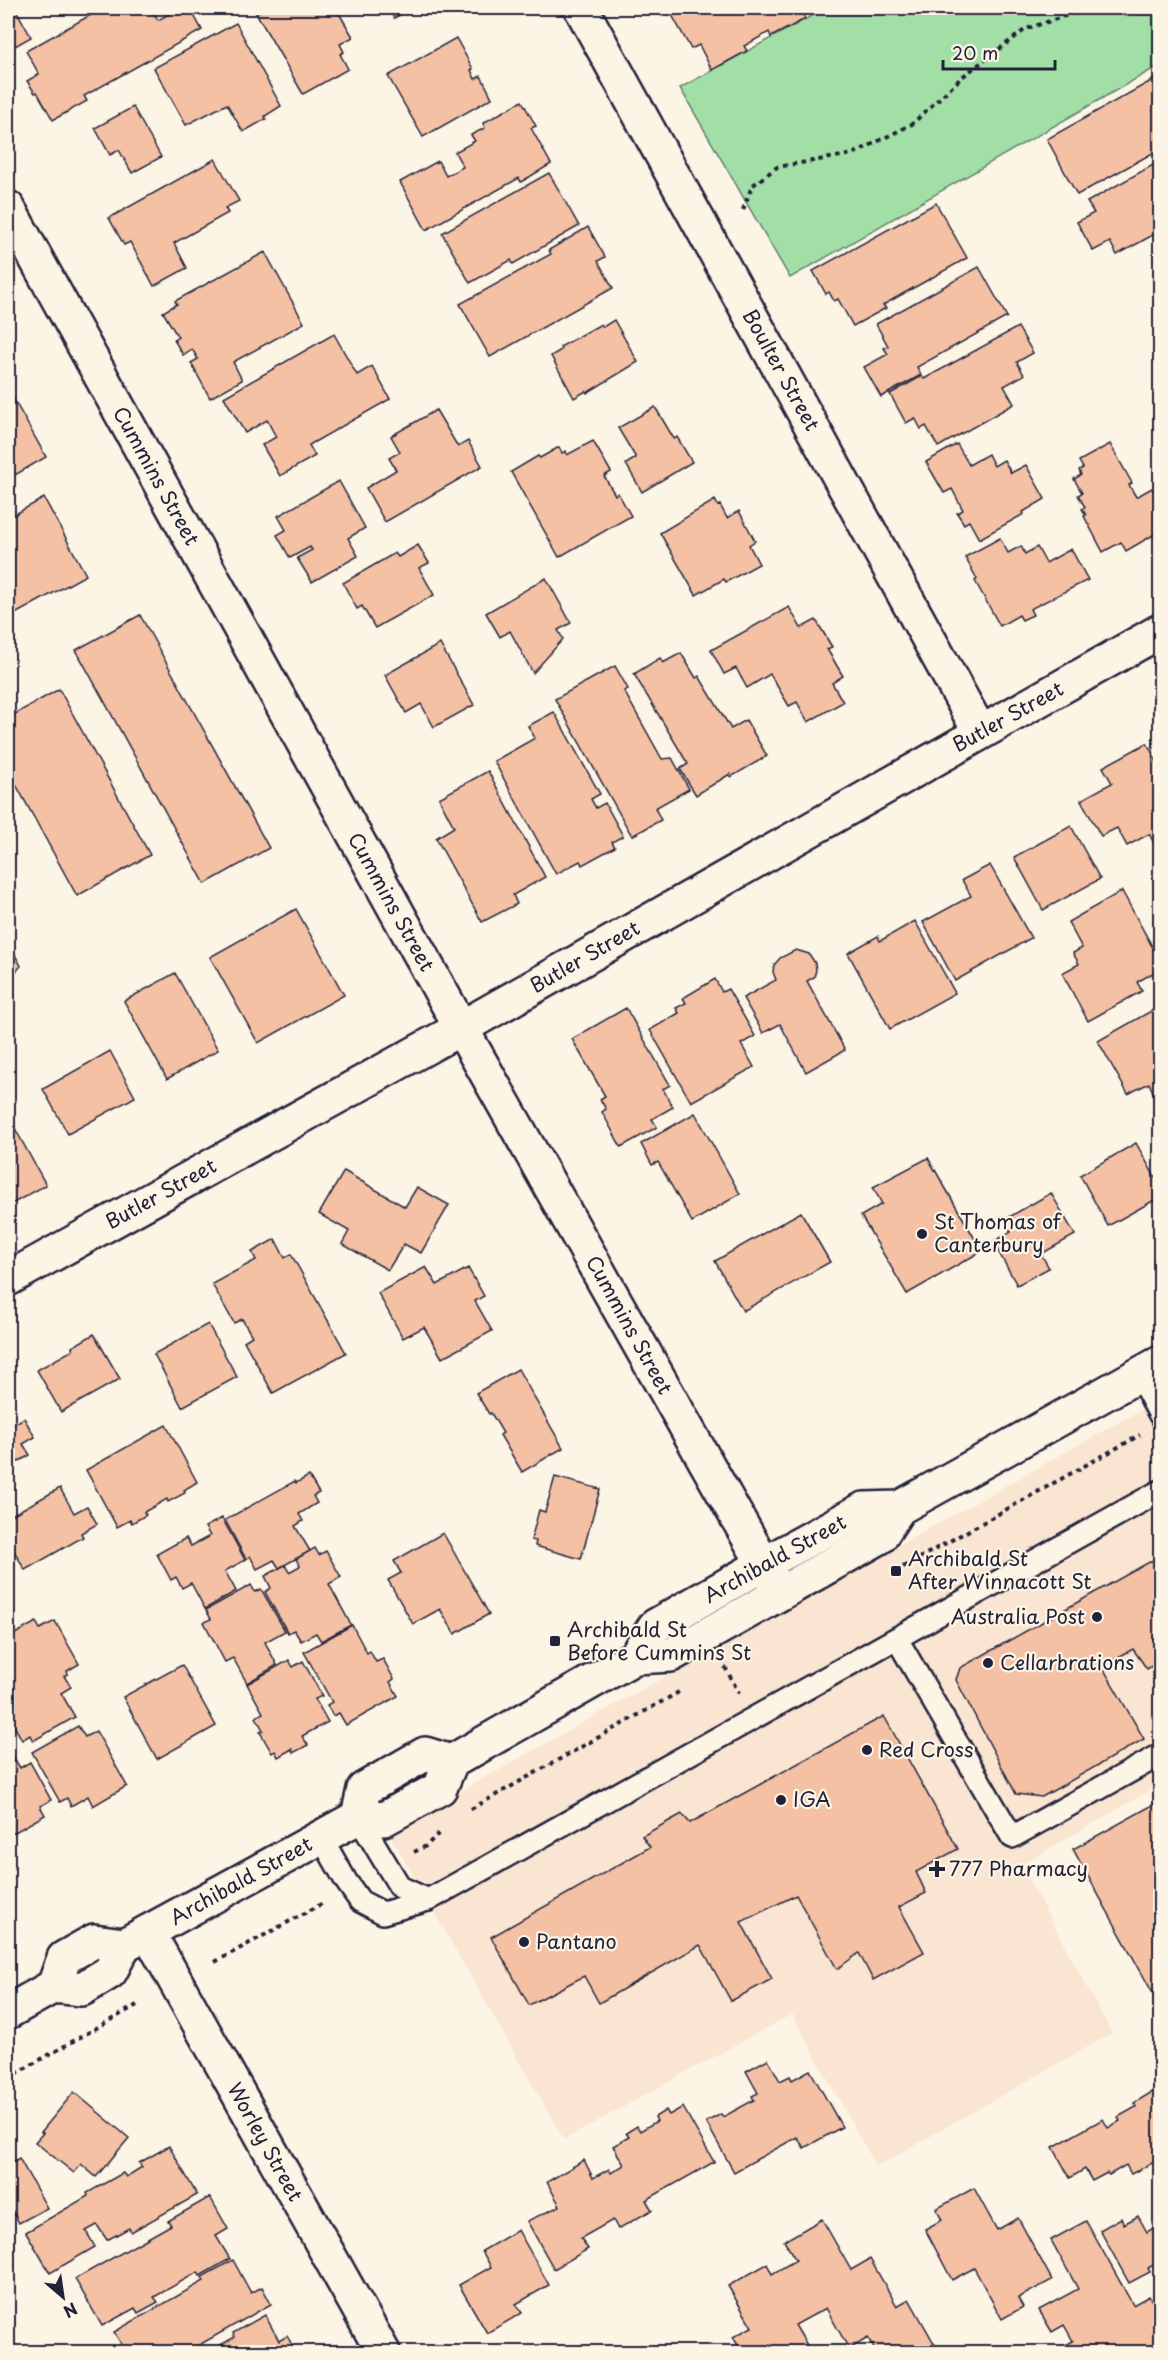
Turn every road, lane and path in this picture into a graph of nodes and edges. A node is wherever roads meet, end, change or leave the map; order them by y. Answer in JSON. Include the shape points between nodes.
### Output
{"nodes":[{"id":1,"x":581,"y":8,"type":"edge"},
{"id":2,"x":1089,"y":8,"type":"edge"},
{"id":3,"x":8,"y":208,"type":"edge"},
{"id":4,"x":743,"y":210,"type":"dead end"},
{"id":5,"x":1161,"y":631,"type":"edge"},
{"id":6,"x":980,"y":732,"type":"junction"},
{"id":7,"x":461,"y":1028,"type":"junction"},
{"id":8,"x":8,"y":1279,"type":"edge"},
{"id":9,"x":1150,"y":1369,"type":"edge"},
{"id":10,"x":1161,"y":1415,"type":"edge"},
{"id":11,"x":1161,"y":1491,"type":"edge"},
{"id":12,"x":899,"y":1508,"type":"junction"},
{"id":13,"x":764,"y":1564,"type":"junction"},
{"id":14,"x":780,"y":1592,"type":"junction"},
{"id":15,"x":897,"y":1639,"type":"junction"},
{"id":16,"x":635,"y":1657,"type":"junction"},
{"id":17,"x":724,"y":1667,"type":"dead end"},
{"id":18,"x":743,"y":1698,"type":"dead end"},
{"id":19,"x":1161,"y":1755,"type":"edge"},
{"id":20,"x":358,"y":1817,"type":"junction"},
{"id":21,"x":321,"y":1837,"type":"junction"},
{"id":22,"x":329,"y":1900,"type":"dead end"},
{"id":23,"x":428,"y":1900,"type":"junction"},
{"id":24,"x":136,"y":1938,"type":"junction"},
{"id":25,"x":215,"y":1962,"type":"dead end"},
{"id":26,"x":137,"y":2005,"type":"dead end"},
{"id":27,"x":8,"y":2012,"type":"edge"},
{"id":28,"x":8,"y":2078,"type":"edge"},
{"id":29,"x":383,"y":2352,"type":"edge"}],
"edges":[{"from":1,"to":6,"type":"street","name":"Boulter Street"},
{"from":2,"to":4,"type":"path","via":[[1026,29],[962,77],[912,124],[853,154],[777,167],[752,186]]},
{"from":3,"to":7,"type":"street","name":"Cummins Street"},
{"from":5,"to":6,"type":"street","name":"Butler Street"},
{"from":6,"to":7,"type":"street","name":"Butler Street"},
{"from":7,"to":8,"type":"street","name":"Butler Street"},
{"from":7,"to":13,"type":"street","name":"Cummins Street"},
{"from":9,"to":10,"type":"lane"},
{"from":9,"to":12,"type":"street","name":"Archibald Street"},
{"from":11,"to":15,"type":"lane"},
{"from":12,"to":13,"type":"street","name":"Archibald Street","via":[[864,1509]]},
{"from":12,"to":14,"type":"street","name":"Archibald Street","via":[[880,1537]]},
{"from":13,"to":14,"type":"street","name":"Cummins Street"},
{"from":13,"to":16,"type":"street","name":"Archibald Street","via":[[656,1626]]},
{"from":14,"to":16,"type":"street","name":"Archibald Street","via":[[671,1655]]},
{"from":15,"to":19,"type":"lane","via":[[1012,1837]]},
{"from":15,"to":23,"type":"lane"},
{"from":16,"to":20,"type":"street","name":"Archibald Street","via":[[451,1762],[440,1788],[384,1819]]},
{"from":17,"to":18,"type":"path"},
{"from":20,"to":21,"type":"street","name":"Archibald Street"},
{"from":20,"to":23,"type":"lane","via":[[400,1887]]},
{"from":21,"to":23,"type":"lane","via":[[360,1901],[383,1913]]},
{"from":21,"to":24,"type":"street","name":"Archibald Street"},
{"from":22,"to":25,"type":"path"},
{"from":24,"to":27,"type":"street","via":[[110,1972],[82,1989],[54,1986]]},
{"from":24,"to":29,"type":"street","name":"Worley Street"},
{"from":26,"to":28,"type":"path"}]}
